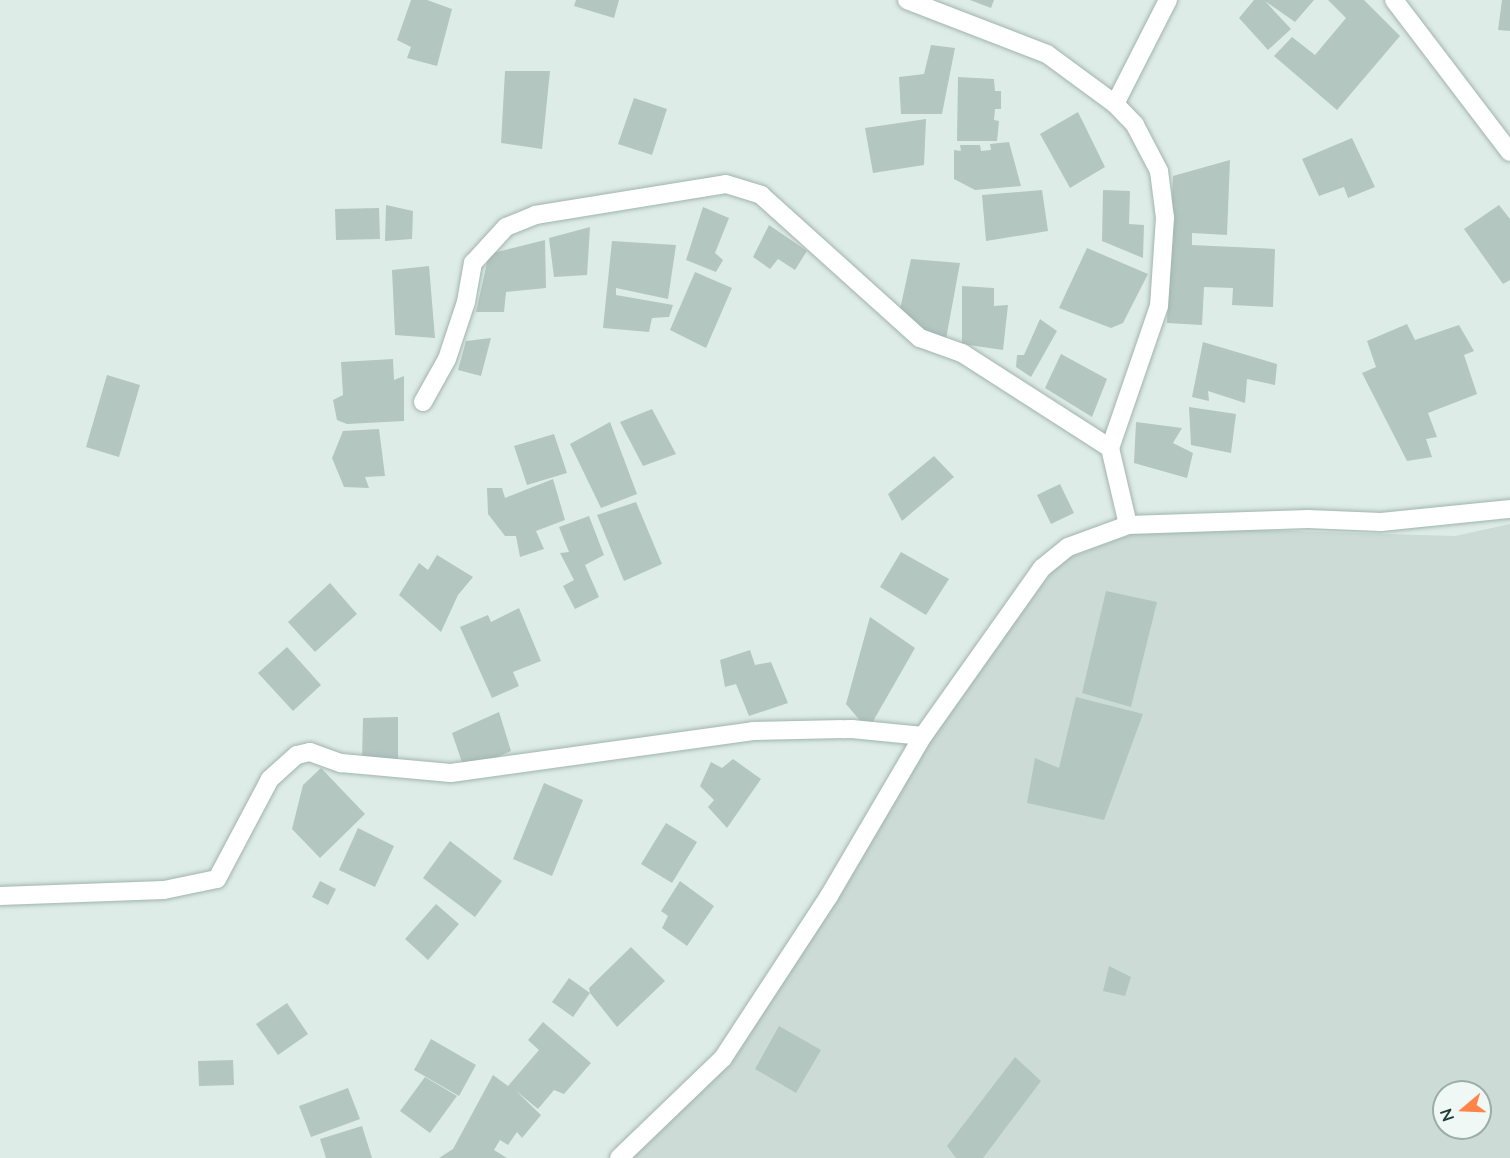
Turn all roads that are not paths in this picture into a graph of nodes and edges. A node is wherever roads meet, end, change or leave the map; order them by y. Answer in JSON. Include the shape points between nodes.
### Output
{"nodes":[{"id":1,"x":907,"y":0,"type":"edge"},
{"id":2,"x":1168,"y":0,"type":"edge"},
{"id":3,"x":1394,"y":0,"type":"edge"},
{"id":4,"x":1115,"y":104,"type":"junction"},
{"id":5,"x":1510,"y":152,"type":"edge"},
{"id":6,"x":423,"y":402,"type":"dead end"},
{"id":7,"x":1110,"y":448,"type":"junction"},
{"id":8,"x":1510,"y":509,"type":"edge"},
{"id":9,"x":1128,"y":525,"type":"junction"},
{"id":10,"x":923,"y":736,"type":"junction"},
{"id":11,"x":0,"y":896,"type":"edge"},
{"id":12,"x":619,"y":1158,"type":"edge"}],
"edges":[{"from":1,"to":4,"type":"street","via":[[1047,54]]},
{"from":2,"to":4,"type":"street"},
{"from":3,"to":5,"type":"street"},
{"from":4,"to":7,"type":"street","via":[[1135,125],[1159,171],[1165,218],[1159,306]]},
{"from":6,"to":7,"type":"street","via":[[447,359],[473,263],[506,227],[535,215],[726,184],[761,195],[920,338],[962,353]]},
{"from":7,"to":9,"type":"street"},
{"from":8,"to":9,"type":"street","via":[[1381,522],[1308,519]]},
{"from":9,"to":10,"type":"street","via":[[1068,547],[1042,568]]},
{"from":10,"to":11,"type":"street","via":[[852,729],[753,731],[451,773],[341,763],[310,752],[297,755],[270,779],[218,879],[164,890]]},
{"from":10,"to":12,"type":"street","via":[[829,896],[723,1058]]}]}
